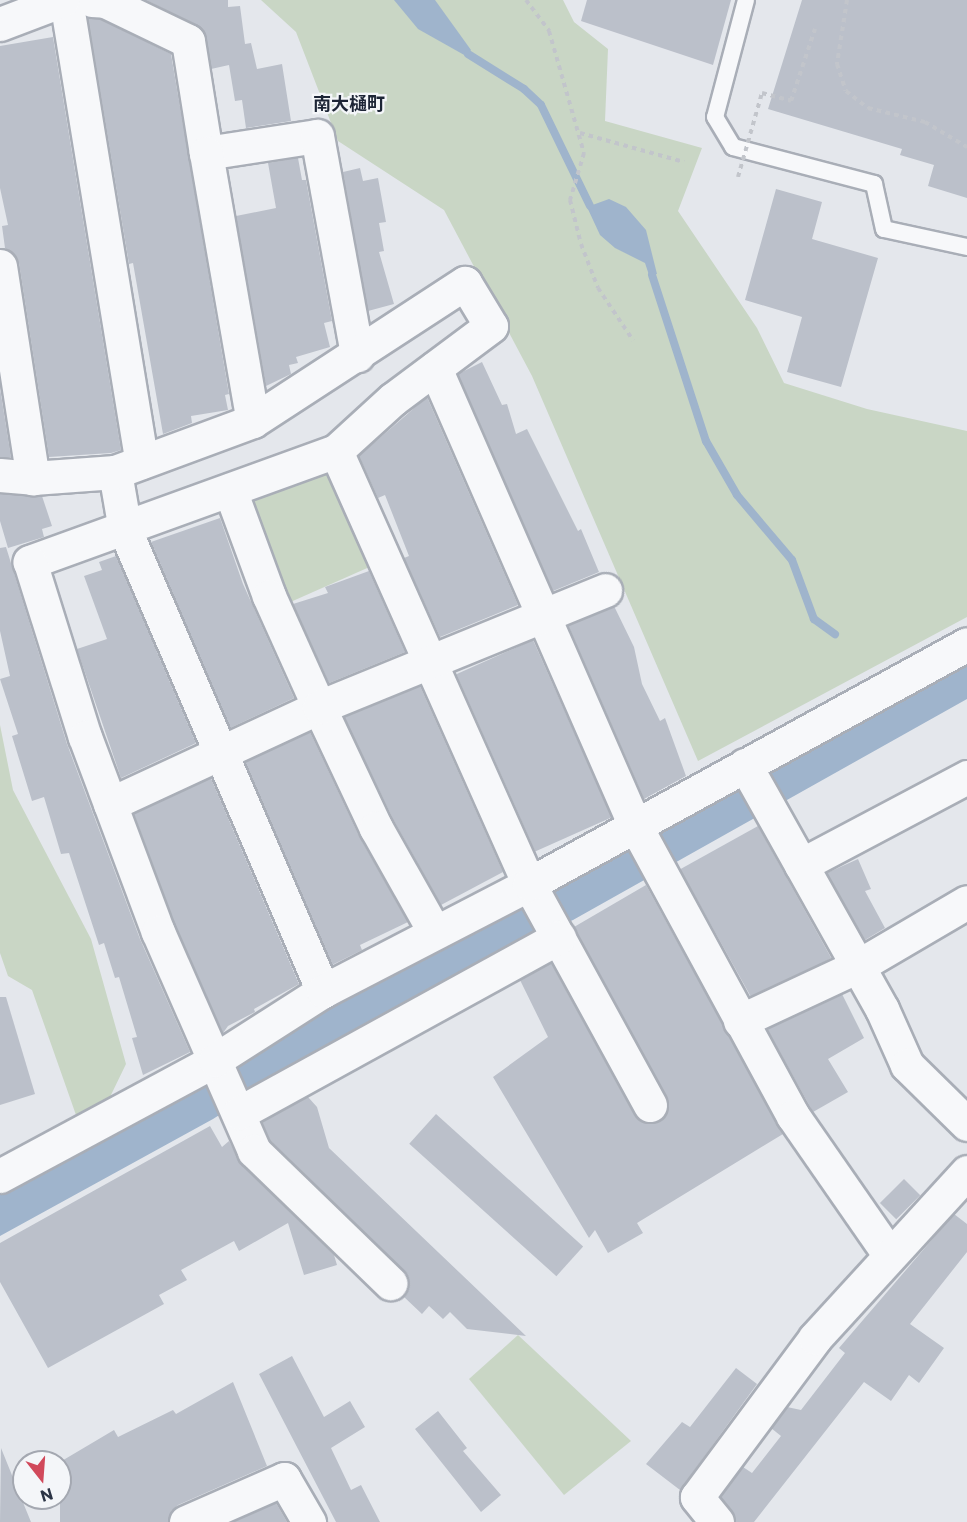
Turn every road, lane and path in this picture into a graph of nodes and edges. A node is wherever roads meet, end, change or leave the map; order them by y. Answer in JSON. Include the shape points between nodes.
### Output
{"nodes":[{"id":1,"x":65,"y":0,"type":"edge"},
{"id":2,"x":92,"y":0,"type":"edge"},
{"id":3,"x":526,"y":0,"type":"edge"},
{"id":4,"x":746,"y":0,"type":"edge"},
{"id":5,"x":847,"y":0,"type":"edge"},
{"id":6,"x":0,"y":24,"type":"edge"},
{"id":7,"x":815,"y":29,"type":"dead end"},
{"id":8,"x":580,"y":133,"type":"junction"},
{"id":9,"x":967,"y":147,"type":"edge"},
{"id":10,"x":206,"y":153,"type":"junction"},
{"id":11,"x":684,"y":162,"type":"dead end"},
{"id":12,"x":738,"y":177,"type":"dead end"},
{"id":13,"x":967,"y":247,"type":"edge"},
{"id":14,"x":0,"y":266,"type":"edge"},
{"id":15,"x":633,"y":340,"type":"dead end"},
{"id":16,"x":357,"y":355,"type":"junction"},
{"id":17,"x":435,"y":368,"type":"junction"},
{"id":18,"x":253,"y":421,"type":"junction"},
{"id":19,"x":336,"y":451,"type":"junction"},
{"id":20,"x":128,"y":467,"type":"junction"},
{"id":21,"x":0,"y":475,"type":"edge"},
{"id":22,"x":33,"y":478,"type":"junction"},
{"id":23,"x":230,"y":490,"type":"junction"},
{"id":24,"x":124,"y":530,"type":"junction"},
{"id":25,"x":605,"y":590,"type":"dead end"},
{"id":26,"x":542,"y":614,"type":"junction"},
{"id":27,"x":967,"y":644,"type":"edge"},
{"id":28,"x":428,"y":663,"type":"junction"},
{"id":29,"x":319,"y":707,"type":"junction"},
{"id":30,"x":219,"y":756,"type":"junction"},
{"id":31,"x":745,"y":765,"type":"junction"},
{"id":32,"x":967,"y":777,"type":"edge"},
{"id":33,"x":110,"y":804,"type":"junction"},
{"id":34,"x":635,"y":825,"type":"junction"},
{"id":35,"x":801,"y":865,"type":"junction"},
{"id":36,"x":529,"y":884,"type":"junction"},
{"id":37,"x":967,"y":902,"type":"edge"},
{"id":38,"x":434,"y":931,"type":"junction"},
{"id":39,"x":559,"y":938,"type":"junction"},
{"id":40,"x":858,"y":966,"type":"junction"},
{"id":41,"x":322,"y":991,"type":"junction"},
{"id":42,"x":740,"y":1021,"type":"junction"},
{"id":43,"x":215,"y":1060,"type":"junction"},
{"id":44,"x":651,"y":1105,"type":"dead end"},
{"id":45,"x":239,"y":1113,"type":"junction"},
{"id":46,"x":967,"y":1124,"type":"edge"},
{"id":47,"x":967,"y":1172,"type":"edge"},
{"id":48,"x":0,"y":1176,"type":"edge"},
{"id":49,"x":889,"y":1254,"type":"junction"},
{"id":50,"x":390,"y":1283,"type":"dead end"},
{"id":51,"x":186,"y":1522,"type":"edge"},
{"id":52,"x":309,"y":1522,"type":"edge"},
{"id":53,"x":717,"y":1522,"type":"edge"}],
"edges":[{"from":1,"to":6,"type":"street"},
{"from":1,"to":20,"type":"street"},
{"from":2,"to":10,"type":"street","via":[[105,1],[188,42]]},
{"from":3,"to":8,"type":"path","via":[[549,31]]},
{"from":4,"to":13,"type":"lane","via":[[715,117],[733,147],[874,184],[884,229]]},
{"from":5,"to":9,"type":"path","via":[[837,64],[846,91],[868,108],[925,122]]},
{"from":7,"to":12,"type":"path","bridge":true,"via":[[791,101],[762,93]]},
{"from":8,"to":11,"type":"path"},
{"from":8,"to":15,"type":"path","via":[[584,153],[570,200],[581,244],[598,288]]},
{"from":10,"to":16,"type":"street","via":[[317,136]]},
{"from":10,"to":18,"type":"street"},
{"from":14,"to":22,"type":"street"},
{"from":16,"to":17,"type":"street","via":[[465,283],[491,326]]},
{"from":16,"to":18,"type":"street"},
{"from":17,"to":19,"type":"street","via":[[393,399]]},
{"from":17,"to":26,"type":"street"},
{"from":18,"to":20,"type":"street"},
{"from":19,"to":23,"type":"street"},
{"from":19,"to":28,"type":"street"},
{"from":20,"to":22,"type":"street"},
{"from":20,"to":24,"type":"street"},
{"from":21,"to":22,"type":"street"},
{"from":23,"to":24,"type":"street"},
{"from":23,"to":29,"type":"street","via":[[268,596]]},
{"from":24,"to":30,"type":"street"},
{"from":24,"to":33,"type":"street","via":[[30,562]]},
{"from":25,"to":26,"type":"street"},
{"from":26,"to":28,"type":"street"},
{"from":26,"to":34,"type":"street"},
{"from":27,"to":31,"type":"street"},
{"from":28,"to":29,"type":"street"},
{"from":28,"to":36,"type":"street"},
{"from":29,"to":30,"type":"street"},
{"from":29,"to":38,"type":"street","via":[[376,828]]},
{"from":30,"to":33,"type":"street"},
{"from":30,"to":41,"type":"street"},
{"from":31,"to":34,"type":"street"},
{"from":31,"to":35,"type":"street"},
{"from":32,"to":35,"type":"street"},
{"from":33,"to":43,"type":"street","via":[[158,932]]},
{"from":34,"to":36,"type":"street"},
{"from":34,"to":42,"type":"street"},
{"from":35,"to":40,"type":"street"},
{"from":36,"to":38,"type":"street"},
{"from":36,"to":39,"type":"street"},
{"from":37,"to":40,"type":"street"},
{"from":38,"to":41,"type":"street"},
{"from":39,"to":44,"type":"street"},
{"from":39,"to":45,"type":"street"},
{"from":40,"to":42,"type":"street"},
{"from":40,"to":46,"type":"street","via":[[907,1065]]},
{"from":41,"to":43,"type":"street"},
{"from":42,"to":49,"type":"street","via":[[793,1116]]},
{"from":43,"to":45,"type":"street"},
{"from":43,"to":48,"type":"street"},
{"from":45,"to":50,"type":"street","via":[[254,1151]]},
{"from":47,"to":49,"type":"street"},
{"from":49,"to":53,"type":"street","via":[[815,1338],[697,1497]]},
{"from":51,"to":52,"type":"street","via":[[284,1479]]}]}
